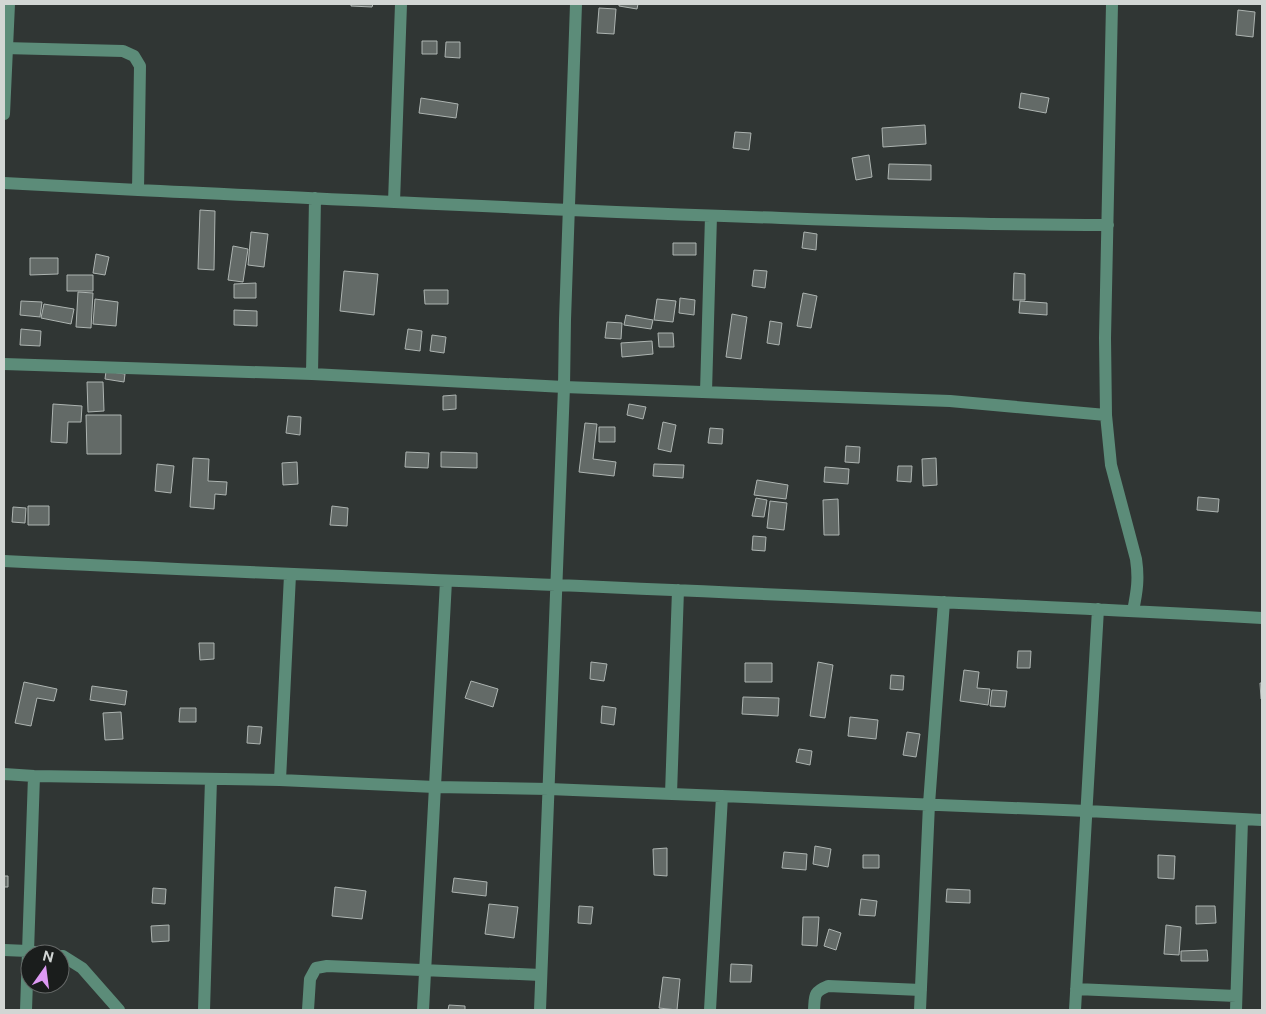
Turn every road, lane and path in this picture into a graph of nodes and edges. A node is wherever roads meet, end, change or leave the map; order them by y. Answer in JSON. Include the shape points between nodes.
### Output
{"nodes":[{"id":1,"x":9,"y":4,"type":"edge"},
{"id":2,"x":401,"y":4,"type":"edge"},
{"id":3,"x":576,"y":4,"type":"edge"},
{"id":4,"x":1112,"y":4,"type":"edge"},
{"id":5,"x":5,"y":48,"type":"edge"},
{"id":6,"x":4,"y":114,"type":"edge"},
{"id":7,"x":4,"y":183,"type":"edge"},
{"id":8,"x":138,"y":190,"type":"junction"},
{"id":9,"x":315,"y":198,"type":"junction"},
{"id":10,"x":394,"y":202,"type":"junction"},
{"id":11,"x":569,"y":211,"type":"junction"},
{"id":12,"x":711,"y":216,"type":"junction"},
{"id":13,"x":1108,"y":225,"type":"junction"},
{"id":14,"x":4,"y":364,"type":"edge"},
{"id":15,"x":312,"y":374,"type":"junction"},
{"id":16,"x":564,"y":386,"type":"junction"},
{"id":17,"x":706,"y":392,"type":"junction"},
{"id":18,"x":1106,"y":414,"type":"junction"},
{"id":19,"x":4,"y":561,"type":"edge"},
{"id":20,"x":290,"y":575,"type":"junction"},
{"id":21,"x":446,"y":581,"type":"junction"},
{"id":22,"x":556,"y":585,"type":"junction"},
{"id":23,"x":678,"y":590,"type":"junction"},
{"id":24,"x":944,"y":602,"type":"junction"},
{"id":25,"x":1098,"y":609,"type":"junction"},
{"id":26,"x":1133,"y":610,"type":"junction"},
{"id":27,"x":1262,"y":618,"type":"edge"},
{"id":28,"x":4,"y":774,"type":"edge"},
{"id":29,"x":34,"y":776,"type":"junction"},
{"id":30,"x":211,"y":779,"type":"junction"},
{"id":31,"x":280,"y":780,"type":"junction"},
{"id":32,"x":435,"y":787,"type":"junction"},
{"id":33,"x":548,"y":789,"type":"junction"},
{"id":34,"x":671,"y":794,"type":"junction"},
{"id":35,"x":722,"y":796,"type":"junction"},
{"id":36,"x":929,"y":804,"type":"junction"},
{"id":37,"x":1087,"y":811,"type":"junction"},
{"id":38,"x":1242,"y":820,"type":"junction"},
{"id":39,"x":1262,"y":820,"type":"edge"},
{"id":40,"x":28,"y":944,"type":"edge"},
{"id":41,"x":4,"y":950,"type":"edge"},
{"id":42,"x":20,"y":951,"type":"edge"},
{"id":43,"x":70,"y":960,"type":"edge"},
{"id":44,"x":425,"y":970,"type":"junction"},
{"id":45,"x":541,"y":975,"type":"junction"},
{"id":46,"x":1076,"y":989,"type":"junction"},
{"id":47,"x":921,"y":990,"type":"junction"},
{"id":48,"x":27,"y":994,"type":"edge"},
{"id":49,"x":1236,"y":996,"type":"junction"},
{"id":50,"x":26,"y":1010,"type":"edge"},
{"id":51,"x":119,"y":1010,"type":"edge"},
{"id":52,"x":204,"y":1010,"type":"edge"},
{"id":53,"x":308,"y":1010,"type":"edge"},
{"id":54,"x":422,"y":1010,"type":"edge"},
{"id":55,"x":540,"y":1010,"type":"edge"},
{"id":56,"x":710,"y":1010,"type":"edge"},
{"id":57,"x":814,"y":1010,"type":"edge"},
{"id":58,"x":920,"y":1010,"type":"edge"},
{"id":59,"x":1075,"y":1010,"type":"edge"},
{"id":60,"x":1236,"y":1010,"type":"edge"}],
"edges":[{"from":1,"to":5,"type":"street"},
{"from":2,"to":10,"type":"street"},
{"from":3,"to":11,"type":"street"},
{"from":4,"to":13,"type":"street"},
{"from":5,"to":6,"type":"street"},
{"from":5,"to":8,"type":"street","via":[[123,51],[134,56],[140,66]]},
{"from":7,"to":8,"type":"street"},
{"from":8,"to":9,"type":"street"},
{"from":9,"to":10,"type":"street"},
{"from":9,"to":15,"type":"street"},
{"from":10,"to":11,"type":"street"},
{"from":11,"to":12,"type":"street"},
{"from":11,"to":16,"type":"street"},
{"from":12,"to":13,"type":"street"},
{"from":12,"to":17,"type":"street"},
{"from":13,"to":18,"type":"street"},
{"from":14,"to":15,"type":"street"},
{"from":15,"to":16,"type":"street"},
{"from":16,"to":17,"type":"street"},
{"from":16,"to":22,"type":"street"},
{"from":17,"to":18,"type":"street","via":[[950,400]]},
{"from":18,"to":26,"type":"street","via":[[1111,465],[1139,573]]},
{"from":19,"to":20,"type":"street"},
{"from":20,"to":21,"type":"street"},
{"from":20,"to":31,"type":"street"},
{"from":21,"to":22,"type":"street"},
{"from":21,"to":32,"type":"street"},
{"from":22,"to":23,"type":"street"},
{"from":22,"to":33,"type":"street"},
{"from":23,"to":24,"type":"street"},
{"from":23,"to":34,"type":"street"},
{"from":24,"to":25,"type":"street"},
{"from":24,"to":36,"type":"street"},
{"from":25,"to":26,"type":"street"},
{"from":25,"to":37,"type":"street"},
{"from":26,"to":27,"type":"street"},
{"from":28,"to":29,"type":"street"},
{"from":29,"to":30,"type":"street"},
{"from":29,"to":40,"type":"street"},
{"from":30,"to":31,"type":"street"},
{"from":30,"to":52,"type":"street"},
{"from":31,"to":32,"type":"street"},
{"from":32,"to":33,"type":"street"},
{"from":32,"to":44,"type":"street"},
{"from":33,"to":34,"type":"street"},
{"from":33,"to":45,"type":"street"},
{"from":34,"to":35,"type":"street"},
{"from":35,"to":36,"type":"street"},
{"from":35,"to":56,"type":"street"},
{"from":36,"to":37,"type":"street"},
{"from":36,"to":47,"type":"street"},
{"from":37,"to":38,"type":"street"},
{"from":37,"to":46,"type":"street"},
{"from":38,"to":39,"type":"street"},
{"from":38,"to":49,"type":"street"},
{"from":41,"to":42,"type":"street"},
{"from":43,"to":51,"type":"street","via":[[82,968]]},
{"from":44,"to":45,"type":"street"},
{"from":44,"to":53,"type":"street","via":[[316,968],[310,979]]},
{"from":44,"to":54,"type":"street"},
{"from":45,"to":55,"type":"street"},
{"from":46,"to":49,"type":"street"},
{"from":46,"to":59,"type":"street"},
{"from":47,"to":57,"type":"street","via":[[828,986],[815,995]]},
{"from":47,"to":58,"type":"street"},
{"from":48,"to":50,"type":"street"},
{"from":49,"to":60,"type":"street"}]}
